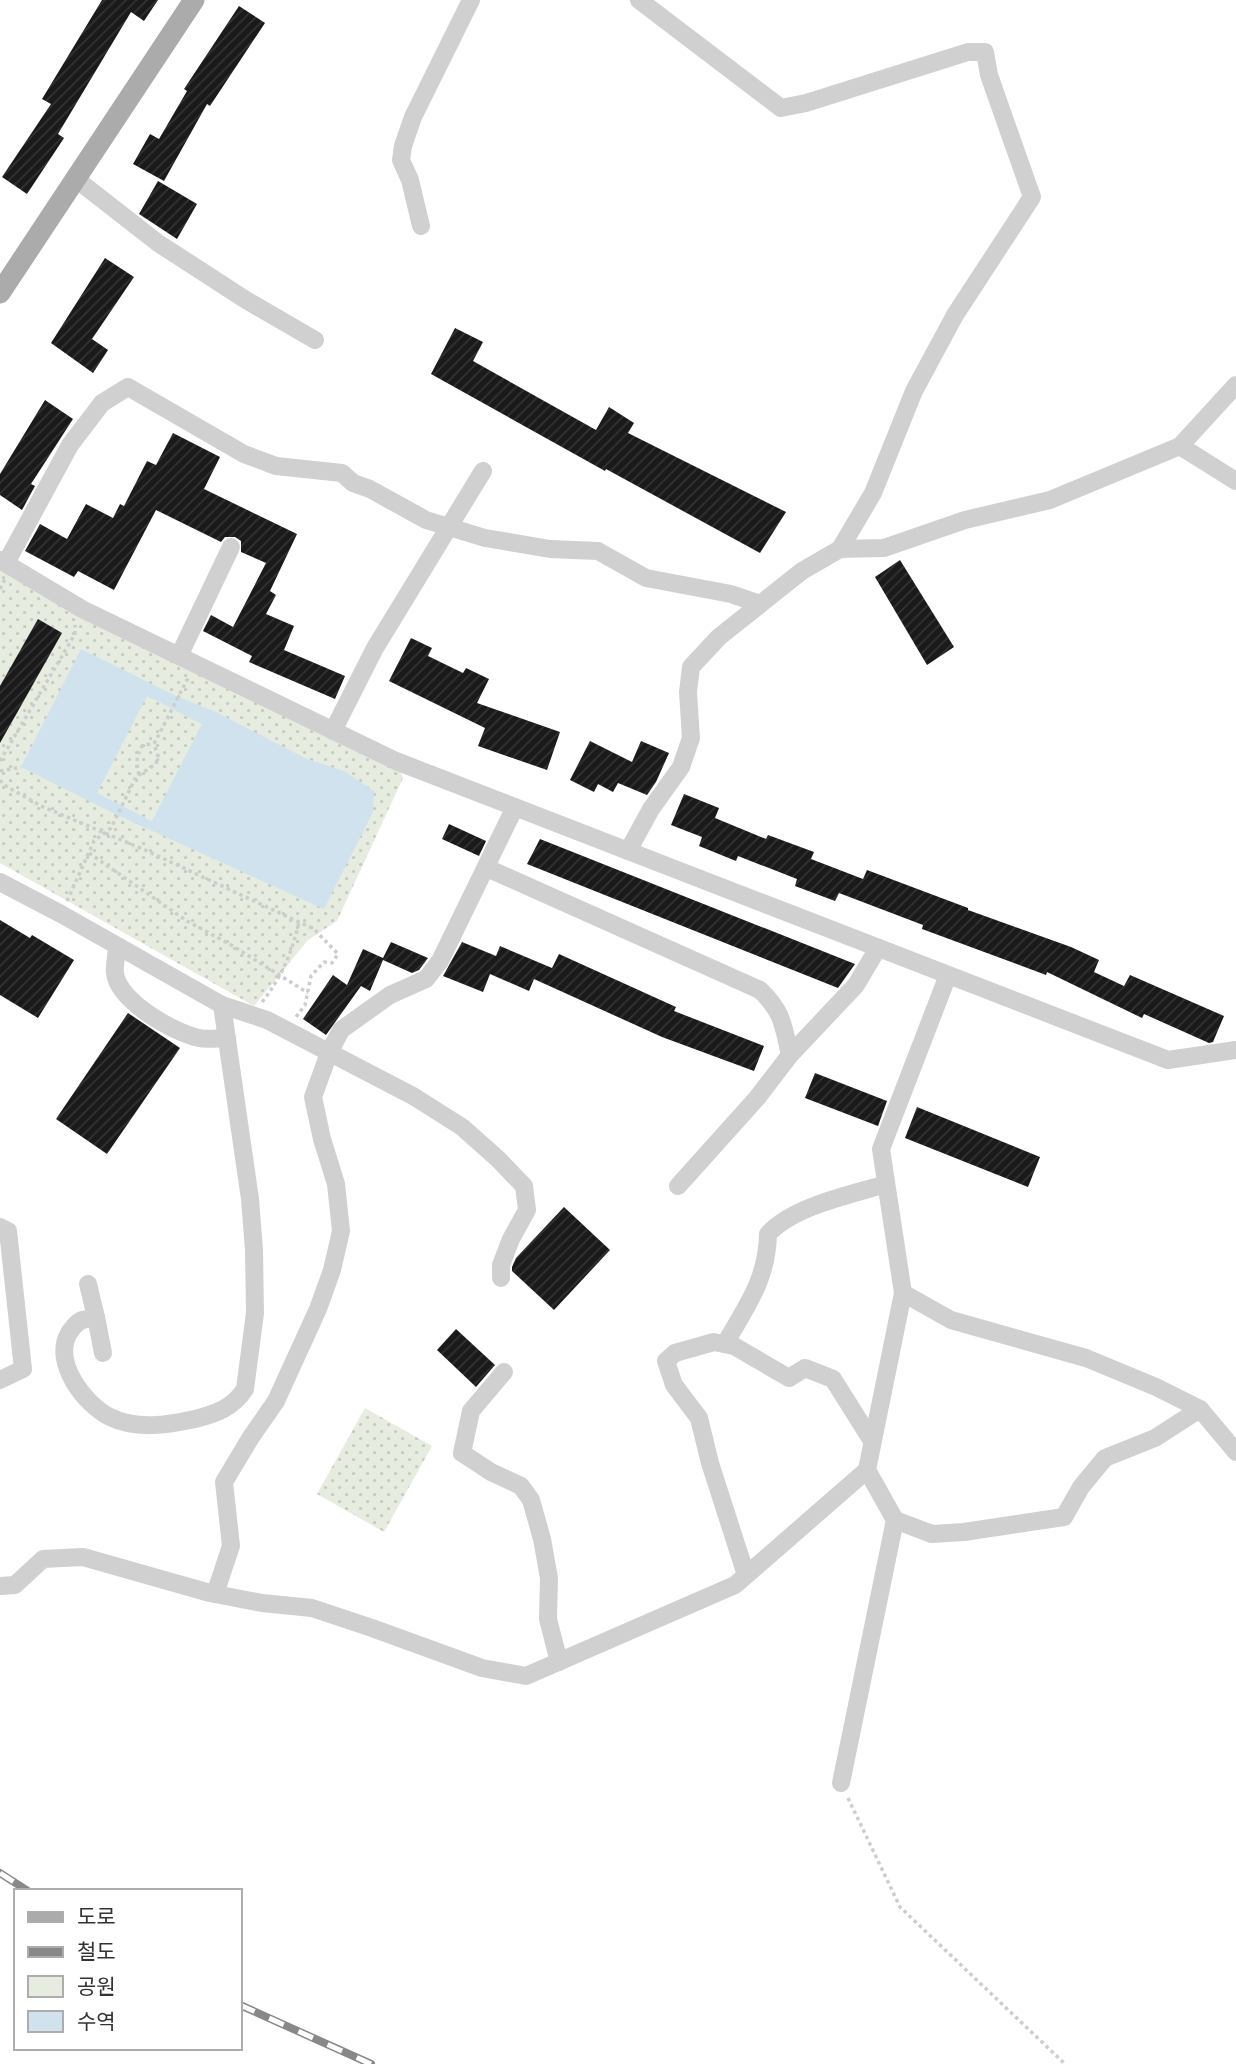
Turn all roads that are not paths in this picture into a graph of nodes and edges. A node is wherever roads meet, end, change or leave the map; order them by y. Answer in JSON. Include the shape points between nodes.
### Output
{"nodes":[{"id":1,"x":194,"y":0,"type":"edge"},
{"id":2,"x":471,"y":0,"type":"edge"},
{"id":3,"x":639,"y":0,"type":"edge"},
{"id":4,"x":76,"y":179,"type":"junction"},
{"id":5,"x":421,"y":226,"type":"dead end"},
{"id":6,"x":0,"y":293,"type":"edge"},
{"id":7,"x":315,"y":340,"type":"dead end"},
{"id":8,"x":1236,"y":384,"type":"edge"},
{"id":9,"x":1180,"y":446,"type":"junction"},
{"id":10,"x":483,"y":471,"type":"dead end"},
{"id":11,"x":1236,"y":481,"type":"edge"},
{"id":12,"x":450,"y":526,"type":"junction"},
{"id":13,"x":231,"y":547,"type":"dead end"},
{"id":14,"x":840,"y":549,"type":"junction"},
{"id":15,"x":3,"y":562,"type":"edge"},
{"id":16,"x":760,"y":604,"type":"junction"},
{"id":17,"x":179,"y":656,"type":"junction"},
{"id":18,"x":333,"y":731,"type":"junction"},
{"id":19,"x":515,"y":807,"type":"junction"},
{"id":20,"x":628,"y":851,"type":"junction"},
{"id":21,"x":487,"y":868,"type":"junction"},
{"id":22,"x":0,"y":882,"type":"edge"},
{"id":23,"x":117,"y":946,"type":"junction"},
{"id":24,"x":878,"y":948,"type":"junction"},
{"id":25,"x":948,"y":975,"type":"junction"},
{"id":26,"x":222,"y":1005,"type":"junction"},
{"id":27,"x":226,"y":1038,"type":"junction"},
{"id":28,"x":1236,"y":1050,"type":"edge"},
{"id":29,"x":329,"y":1053,"type":"junction"},
{"id":30,"x":790,"y":1055,"type":"junction"},
{"id":31,"x":886,"y":1184,"type":"junction"},
{"id":32,"x":678,"y":1186,"type":"dead end"},
{"id":33,"x":0,"y":1227,"type":"edge"},
{"id":34,"x":501,"y":1278,"type":"dead end"},
{"id":35,"x":88,"y":1284,"type":"dead end"},
{"id":36,"x":903,"y":1293,"type":"junction"},
{"id":37,"x":96,"y":1317,"type":"junction"},
{"id":38,"x":725,"y":1344,"type":"junction"},
{"id":39,"x":103,"y":1353,"type":"dead end"},
{"id":40,"x":504,"y":1371,"type":"dead end"},
{"id":41,"x":0,"y":1380,"type":"edge"},
{"id":42,"x":1200,"y":1409,"type":"junction"},
{"id":43,"x":872,"y":1441,"type":"junction"},
{"id":44,"x":1236,"y":1452,"type":"edge"},
{"id":45,"x":867,"y":1470,"type":"junction"},
{"id":46,"x":895,"y":1520,"type":"junction"},
{"id":47,"x":746,"y":1575,"type":"junction"},
{"id":48,"x":0,"y":1586,"type":"edge"},
{"id":49,"x":215,"y":1594,"type":"junction"},
{"id":50,"x":559,"y":1662,"type":"junction"},
{"id":51,"x":841,"y":1783,"type":"road end"}],
"edges":[{"from":1,"to":4,"type":"main road"},
{"from":2,"to":5,"type":"street","via":[[403,146],[401,160]]},
{"from":3,"to":14,"type":"street","via":[[781,108],[968,52],[985,52],[1032,197],[955,315],[915,391],[873,493]]},
{"from":4,"to":6,"type":"main road"},
{"from":4,"to":7,"type":"street","via":[[158,243]]},
{"from":8,"to":9,"type":"street"},
{"from":9,"to":11,"type":"street"},
{"from":9,"to":14,"type":"street","via":[[1050,500],[965,520],[884,548]]},
{"from":10,"to":12,"type":"street"},
{"from":12,"to":15,"type":"street","via":[[426,520],[342,473],[276,466],[244,454],[128,387],[102,403],[70,445]]},
{"from":12,"to":16,"type":"street","via":[[485,538],[598,551],[646,578]]},
{"from":12,"to":18,"type":"street","via":[[374,648]]},
{"from":13,"to":17,"type":"street"},
{"from":14,"to":16,"type":"street"},
{"from":15,"to":17,"type":"street","via":[[76,605]]},
{"from":16,"to":20,"type":"street","via":[[691,667],[691,738],[681,767]]},
{"from":17,"to":18,"type":"street"},
{"from":18,"to":19,"type":"street"},
{"from":19,"to":20,"type":"street"},
{"from":19,"to":21,"type":"street"},
{"from":20,"to":24,"type":"street"},
{"from":21,"to":29,"type":"street","via":[[440,961],[426,979],[390,995],[341,1030]]},
{"from":21,"to":30,"type":"street","via":[[760,990],[775,1004]]},
{"from":22,"to":23,"type":"street"},
{"from":23,"to":26,"type":"street"},
{"from":23,"to":27,"type":"street","via":[[114,975],[136,1005],[200,1038]]},
{"from":24,"to":25,"type":"street"},
{"from":24,"to":30,"type":"street","via":[[856,985]]},
{"from":25,"to":28,"type":"street","via":[[1168,1060]]},
{"from":25,"to":31,"type":"street","via":[[881,1149]]},
{"from":26,"to":27,"type":"street"},
{"from":26,"to":29,"type":"street"},
{"from":27,"to":37,"type":"street","via":[[254,1250],[255,1313],[245,1390],[230,1406],[182,1422],[150,1425],[112,1418],[85,1397],[65,1356],[64,1346],[77,1322]]},
{"from":29,"to":34,"type":"street","via":[[413,1096],[461,1127],[524,1186],[527,1210],[501,1265]]},
{"from":29,"to":49,"type":"street","via":[[313,1097],[336,1184],[341,1231],[318,1309],[276,1401],[224,1482],[232,1546]]},
{"from":30,"to":32,"type":"street"},
{"from":31,"to":36,"type":"street"},
{"from":31,"to":38,"type":"street","via":[[819,1205],[777,1225],[768,1234],[759,1283]]},
{"from":33,"to":41,"type":"street","via":[[8,1231],[23,1369]]},
{"from":35,"to":37,"type":"street"},
{"from":36,"to":42,"type":"street","via":[[951,1320],[1086,1358]]},
{"from":36,"to":43,"type":"street"},
{"from":37,"to":39,"type":"street"},
{"from":38,"to":43,"type":"street","via":[[789,1378],[805,1368],[833,1379]]},
{"from":38,"to":47,"type":"street","via":[[714,1342],[674,1353],[666,1361],[674,1385],[699,1418]]},
{"from":40,"to":50,"type":"street","via":[[471,1410],[461,1453],[521,1486],[531,1500],[549,1578],[548,1619]]},
{"from":42,"to":44,"type":"street"},
{"from":42,"to":46,"type":"street","via":[[1155,1438],[1105,1458],[1063,1517],[932,1534]]},
{"from":43,"to":45,"type":"street"},
{"from":45,"to":46,"type":"street"},
{"from":45,"to":47,"type":"street"},
{"from":46,"to":51,"type":"street"},
{"from":47,"to":50,"type":"street","via":[[735,1585]]},
{"from":48,"to":49,"type":"street","via":[[15,1586],[43,1559],[83,1556]]},
{"from":49,"to":50,"type":"street","via":[[312,1608],[482,1668],[526,1676]]}]}
